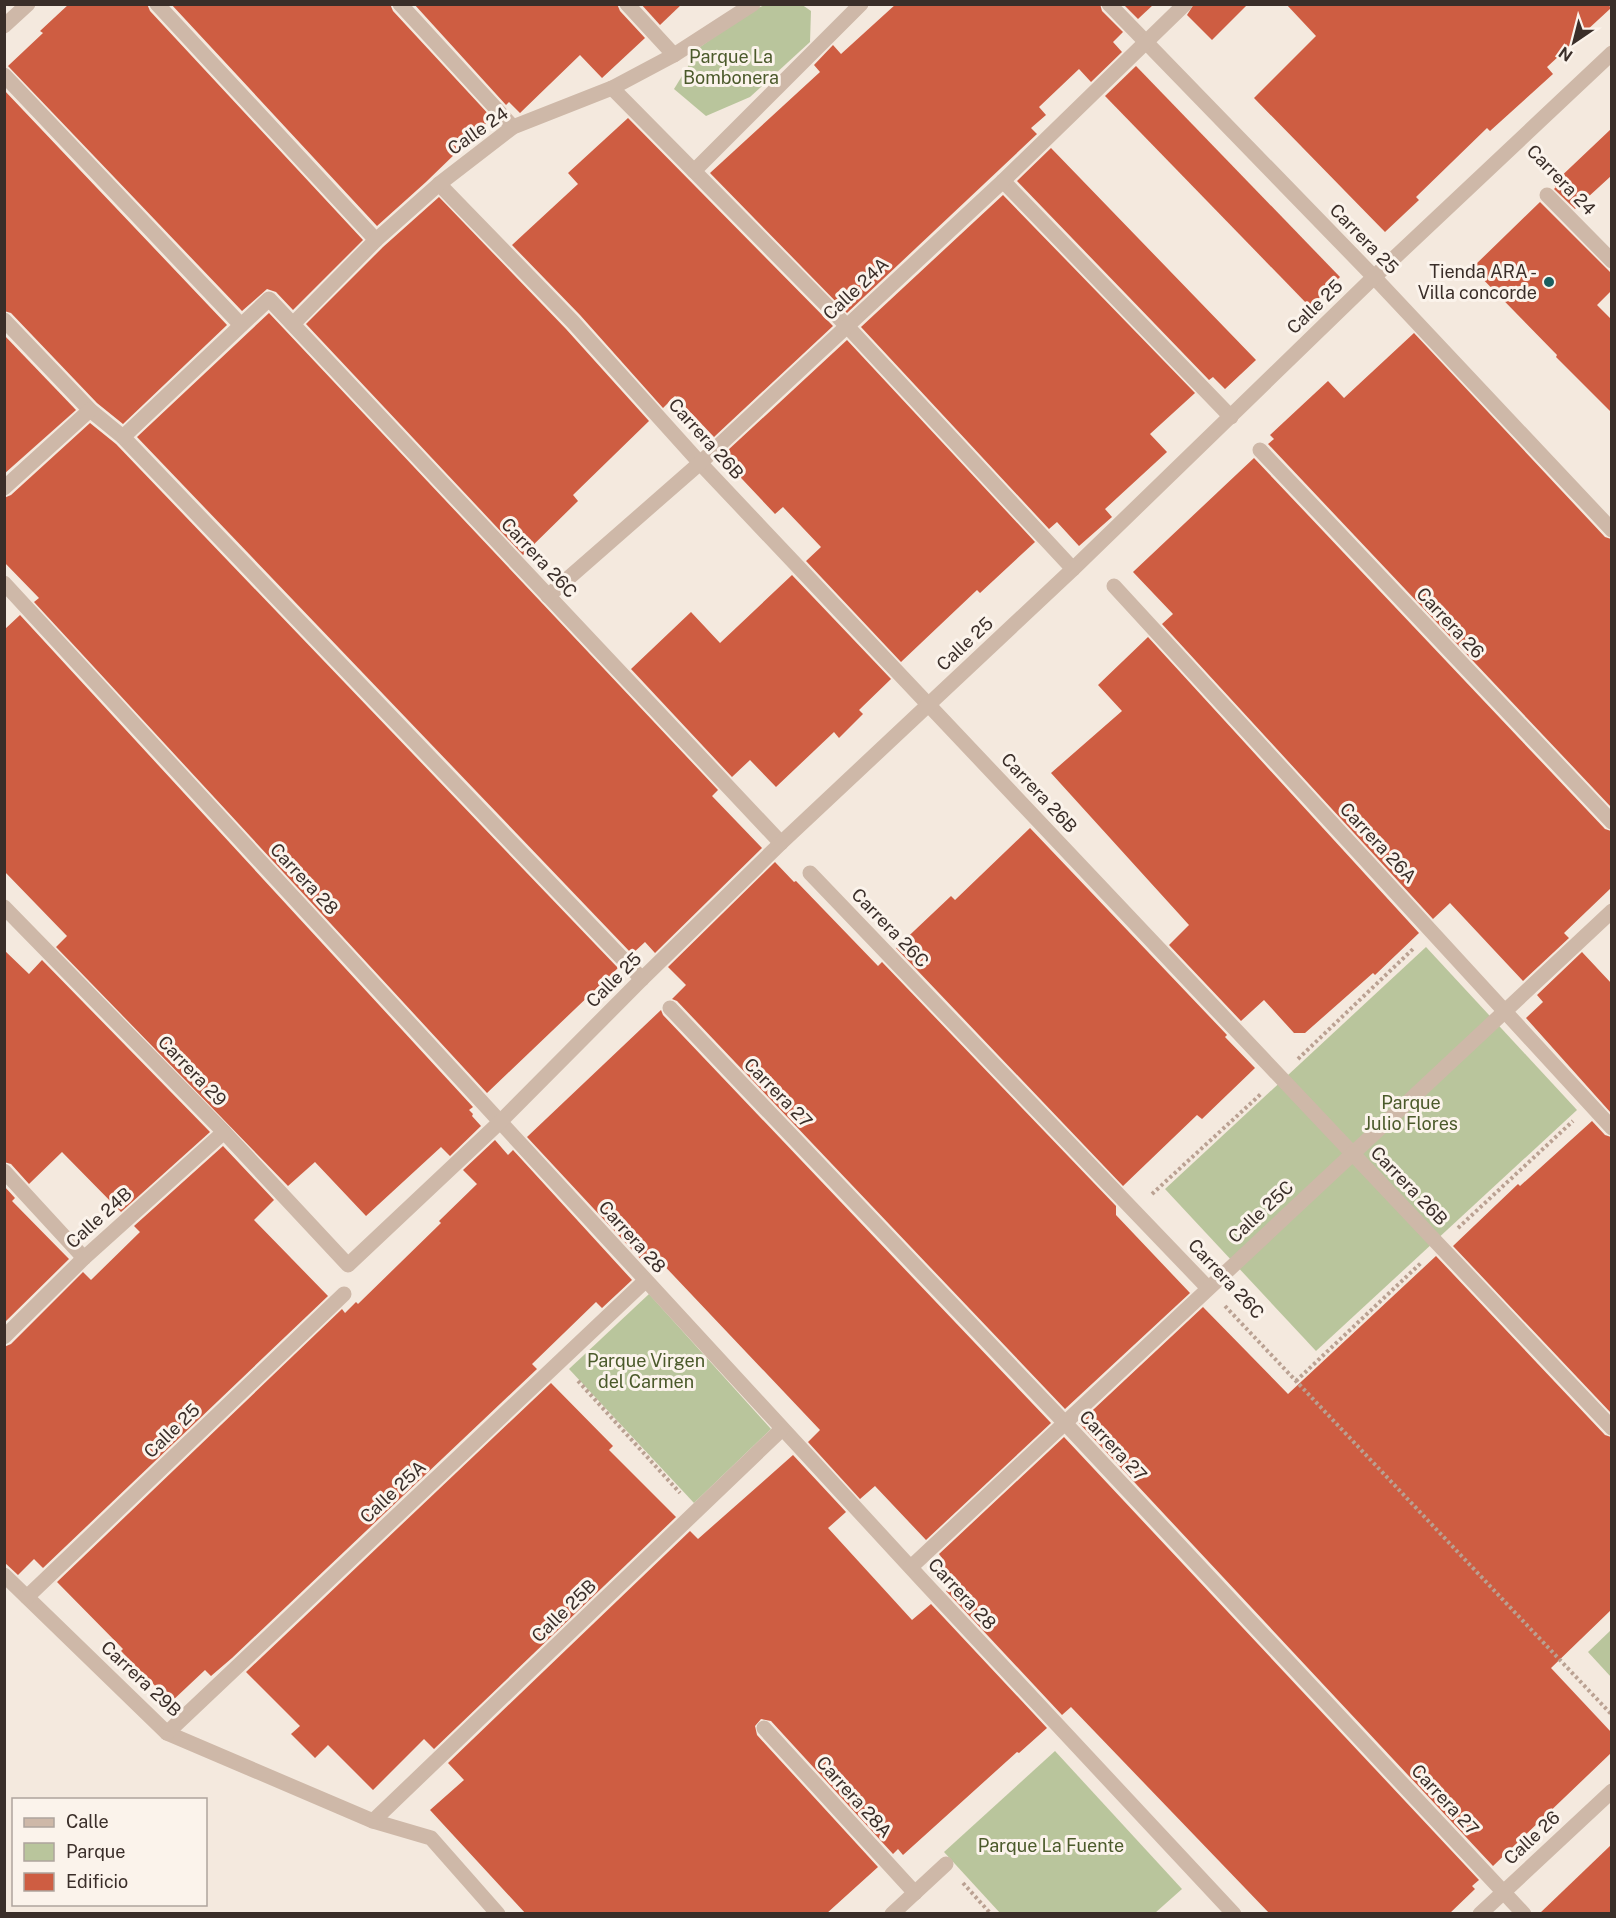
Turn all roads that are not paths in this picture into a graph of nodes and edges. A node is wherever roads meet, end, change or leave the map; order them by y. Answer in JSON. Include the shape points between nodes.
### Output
{"nodes":[{"id":1,"x":28,"y":4,"type":"edge"},
{"id":2,"x":157,"y":4,"type":"edge"},
{"id":3,"x":400,"y":4,"type":"edge"},
{"id":4,"x":627,"y":4,"type":"edge"},
{"id":5,"x":753,"y":4,"type":"edge"},
{"id":6,"x":861,"y":4,"type":"edge"},
{"id":7,"x":1109,"y":4,"type":"edge"},
{"id":8,"x":1185,"y":4,"type":"edge"},
{"id":9,"x":4,"y":26,"type":"edge"},
{"id":10,"x":1144,"y":42,"type":"junction"},
{"id":11,"x":1611,"y":53,"type":"edge"},
{"id":12,"x":674,"y":55,"type":"junction"},
{"id":13,"x":4,"y":75,"type":"edge"},
{"id":14,"x":612,"y":88,"type":"junction"},
{"id":15,"x":513,"y":127,"type":"junction"},
{"id":16,"x":694,"y":171,"type":"junction"},
{"id":17,"x":1003,"y":181,"type":"junction"},
{"id":18,"x":439,"y":184,"type":"junction"},
{"id":19,"x":1547,"y":195,"type":"dead end"},
{"id":20,"x":376,"y":240,"type":"junction"},
{"id":21,"x":1611,"y":261,"type":"edge"},
{"id":22,"x":1374,"y":277,"type":"junction"},
{"id":23,"x":4,"y":320,"type":"edge"},
{"id":24,"x":293,"y":324,"type":"junction"},
{"id":25,"x":241,"y":325,"type":"junction"},
{"id":26,"x":846,"y":325,"type":"junction"},
{"id":27,"x":90,"y":410,"type":"junction"},
{"id":28,"x":1231,"y":417,"type":"junction"},
{"id":29,"x":123,"y":437,"type":"junction"},
{"id":30,"x":1260,"y":450,"type":"dead end"},
{"id":31,"x":700,"y":463,"type":"junction"},
{"id":32,"x":4,"y":488,"type":"edge"},
{"id":33,"x":1611,"y":530,"type":"edge"},
{"id":34,"x":1073,"y":569,"type":"junction"},
{"id":35,"x":4,"y":584,"type":"edge"},
{"id":36,"x":1114,"y":586,"type":"dead end"},
{"id":37,"x":548,"y":596,"type":"junction"},
{"id":38,"x":929,"y":705,"type":"junction"},
{"id":39,"x":1611,"y":822,"type":"edge"},
{"id":40,"x":781,"y":843,"type":"junction"},
{"id":41,"x":810,"y":873,"type":"dead end"},
{"id":42,"x":4,"y":907,"type":"edge"},
{"id":43,"x":1611,"y":911,"type":"edge"},
{"id":44,"x":642,"y":979,"type":"junction"},
{"id":45,"x":670,"y":1008,"type":"dead end"},
{"id":46,"x":1503,"y":1011,"type":"junction"},
{"id":47,"x":501,"y":1121,"type":"junction"},
{"id":48,"x":1611,"y":1128,"type":"edge"},
{"id":49,"x":224,"y":1132,"type":"junction"},
{"id":50,"x":1351,"y":1154,"type":"junction"},
{"id":51,"x":4,"y":1172,"type":"edge"},
{"id":52,"x":84,"y":1258,"type":"junction"},
{"id":53,"x":348,"y":1265,"type":"joint"},
{"id":54,"x":645,"y":1281,"type":"junction"},
{"id":55,"x":1208,"y":1288,"type":"junction"},
{"id":56,"x":344,"y":1294,"type":"dead end"},
{"id":57,"x":4,"y":1337,"type":"edge"},
{"id":58,"x":1065,"y":1423,"type":"junction"},
{"id":59,"x":1611,"y":1428,"type":"edge"},
{"id":60,"x":782,"y":1429,"type":"junction"},
{"id":61,"x":911,"y":1568,"type":"junction"},
{"id":62,"x":4,"y":1575,"type":"edge"},
{"id":63,"x":27,"y":1597,"type":"junction"},
{"id":64,"x":764,"y":1728,"type":"dead end"},
{"id":65,"x":167,"y":1732,"type":"junction"},
{"id":66,"x":1611,"y":1791,"type":"edge"},
{"id":67,"x":373,"y":1821,"type":"junction"},
{"id":68,"x":946,"y":1864,"type":"dead end"},
{"id":69,"x":1504,"y":1891,"type":"junction"},
{"id":70,"x":915,"y":1893,"type":"junction"},
{"id":71,"x":498,"y":1914,"type":"edge"},
{"id":72,"x":892,"y":1914,"type":"edge"},
{"id":73,"x":1234,"y":1914,"type":"edge"},
{"id":74,"x":1480,"y":1914,"type":"edge"},
{"id":75,"x":1524,"y":1914,"type":"edge"}],
"edges":[{"from":1,"to":9,"type":"street"},
{"from":2,"to":20,"type":"street"},
{"from":3,"to":15,"type":"street"},
{"from":4,"to":12,"type":"street"},
{"from":5,"to":12,"type":"street","name":"Calle 24"},
{"from":6,"to":16,"type":"street"},
{"from":7,"to":10,"type":"street","name":"Carrera 25"},
{"from":8,"to":10,"type":"street","name":"Calle 24A"},
{"from":10,"to":17,"type":"street","name":"Calle 24A"},
{"from":10,"to":22,"type":"street","name":"Carrera 25"},
{"from":11,"to":22,"type":"street","name":"Calle 25"},
{"from":12,"to":14,"type":"street","name":"Calle 24"},
{"from":13,"to":25,"type":"street"},
{"from":14,"to":15,"type":"street","name":"Calle 24"},
{"from":14,"to":16,"type":"street"},
{"from":15,"to":18,"type":"street","name":"Calle 24"},
{"from":16,"to":26,"type":"street"},
{"from":17,"to":26,"type":"street","name":"Calle 24A"},
{"from":17,"to":28,"type":"street"},
{"from":18,"to":20,"type":"street","name":"Calle 24"},
{"from":18,"to":31,"type":"street","name":"Carrera 26B","via":[[573,322]]},
{"from":19,"to":21,"type":"street","name":"Carrera 24"},
{"from":20,"to":24,"type":"street","name":"Calle 24"},
{"from":22,"to":28,"type":"street","name":"Calle 25"},
{"from":22,"to":33,"type":"street","name":"Carrera 25"},
{"from":23,"to":27,"type":"street"},
{"from":24,"to":25,"type":"street","name":"Carrera 26C","via":[[269,299]]},
{"from":24,"to":37,"type":"street","name":"Carrera 26C"},
{"from":25,"to":29,"type":"street"},
{"from":26,"to":31,"type":"street","name":"Calle 24A"},
{"from":26,"to":34,"type":"street"},
{"from":27,"to":29,"type":"street"},
{"from":27,"to":32,"type":"street"},
{"from":28,"to":34,"type":"street","name":"Calle 25"},
{"from":29,"to":44,"type":"street"},
{"from":30,"to":39,"type":"street","name":"Carrera 26"},
{"from":31,"to":37,"type":"street","name":"Calle 24A"},
{"from":31,"to":38,"type":"street","name":"Carrera 26B"},
{"from":34,"to":38,"type":"street","name":"Calle 25"},
{"from":35,"to":47,"type":"street","name":"Carrera 28"},
{"from":36,"to":46,"type":"street","name":"Carrera 26A"},
{"from":37,"to":40,"type":"street","name":"Carrera 26C"},
{"from":38,"to":40,"type":"street","name":"Calle 25"},
{"from":38,"to":50,"type":"street","name":"Carrera 26B"},
{"from":40,"to":44,"type":"street","name":"Calle 25"},
{"from":41,"to":55,"type":"street","name":"Carrera 26C"},
{"from":42,"to":49,"type":"street","name":"Carrera 29"},
{"from":43,"to":46,"type":"street","name":"Calle 25C"},
{"from":44,"to":47,"type":"street","name":"Calle 25"},
{"from":45,"to":58,"type":"street","name":"Carrera 27"},
{"from":46,"to":48,"type":"street","name":"Carrera 26A"},
{"from":46,"to":50,"type":"street","name":"Calle 25C"},
{"from":47,"to":53,"type":"street","name":"Calle 25"},
{"from":47,"to":54,"type":"street","name":"Carrera 28"},
{"from":49,"to":52,"type":"street","name":"Calle 24B"},
{"from":49,"to":53,"type":"street","name":"Carrera 29"},
{"from":50,"to":55,"type":"street","name":"Calle 25C"},
{"from":50,"to":59,"type":"street","name":"Carrera 26B"},
{"from":51,"to":52,"type":"street"},
{"from":52,"to":57,"type":"street","name":"Calle 24B"},
{"from":54,"to":60,"type":"street","name":"Carrera 28"},
{"from":54,"to":65,"type":"street","name":"Calle 25A"},
{"from":55,"to":58,"type":"street","name":"Calle 25C"},
{"from":56,"to":63,"type":"street","name":"Calle 25"},
{"from":58,"to":61,"type":"street","name":"Calle 25C"},
{"from":58,"to":69,"type":"street","name":"Carrera 27"},
{"from":60,"to":61,"type":"street","name":"Carrera 28"},
{"from":60,"to":67,"type":"street","name":"Calle 25B"},
{"from":61,"to":73,"type":"street","name":"Carrera 28"},
{"from":62,"to":63,"type":"street","name":"Carrera 29B"},
{"from":63,"to":65,"type":"street","name":"Carrera 29B"},
{"from":64,"to":70,"type":"street","name":"Carrera 28A"},
{"from":65,"to":67,"type":"street","name":"Carrera 29B"},
{"from":66,"to":69,"type":"street","name":"Calle 26"},
{"from":67,"to":71,"type":"street","via":[[431,1838]]},
{"from":68,"to":70,"type":"street"},
{"from":69,"to":74,"type":"street","name":"Calle 26"},
{"from":69,"to":75,"type":"street","name":"Carrera 27"},
{"from":70,"to":72,"type":"street"}]}
